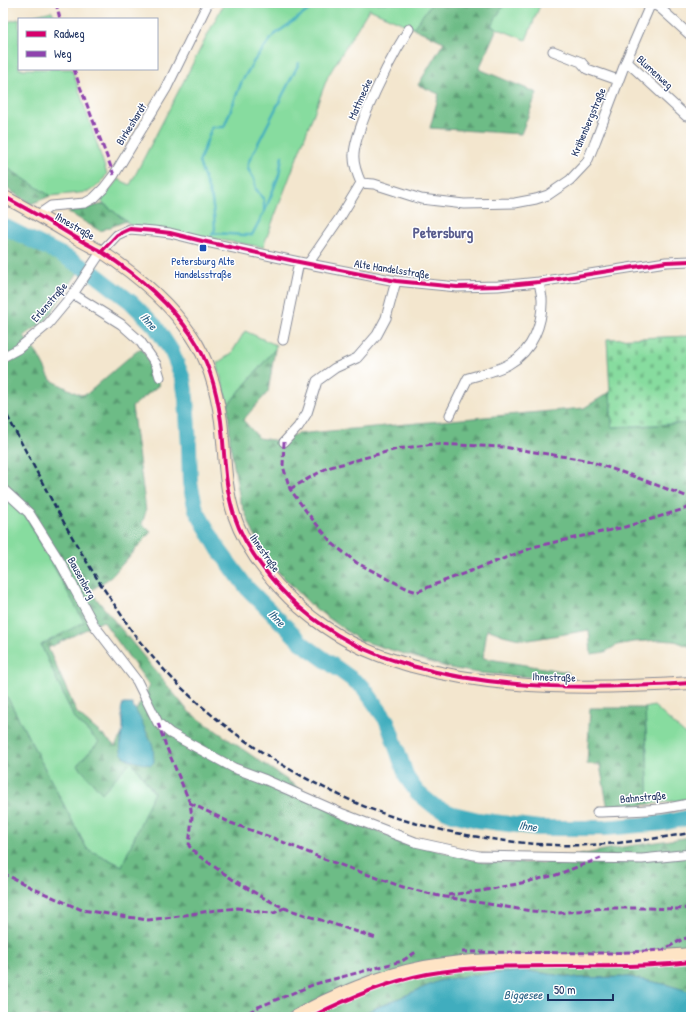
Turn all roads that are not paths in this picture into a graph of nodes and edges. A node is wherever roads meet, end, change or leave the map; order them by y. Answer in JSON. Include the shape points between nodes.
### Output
{"nodes":[{"id":1,"x":208,"y":3,"type":"edge"},
{"id":2,"x":652,"y":3,"type":"edge"},
{"id":3,"x":409,"y":29,"type":"dead end"},
{"id":4,"x":691,"y":36,"type":"edge"},
{"id":5,"x":553,"y":51,"type":"dead end"},
{"id":6,"x":626,"y":62,"type":"junction"},
{"id":7,"x":618,"y":80,"type":"junction"},
{"id":8,"x":686,"y":116,"type":"dead end"},
{"id":9,"x":361,"y":183,"type":"junction"},
{"id":10,"x":3,"y":196,"type":"edge"},
{"id":11,"x":38,"y":215,"type":"junction"},
{"id":12,"x":99,"y":255,"type":"junction"},
{"id":13,"x":691,"y":261,"type":"edge"},
{"id":14,"x":304,"y":263,"type":"junction"},
{"id":15,"x":396,"y":281,"type":"junction"},
{"id":16,"x":540,"y":282,"type":"junction"},
{"id":17,"x":74,"y":294,"type":"junction"},
{"id":18,"x":283,"y":340,"type":"dead end"},
{"id":19,"x":3,"y":357,"type":"edge"},
{"id":20,"x":160,"y":377,"type":"dead end"},
{"id":21,"x":450,"y":414,"type":"dead end"},
{"id":22,"x":284,"y":442,"type":"dead end"},
{"id":23,"x":3,"y":489,"type":"edge"},
{"id":24,"x":691,"y":683,"type":"edge"},
{"id":25,"x":691,"y":803,"type":"edge"},
{"id":26,"x":597,"y":812,"type":"dead end"},
{"id":27,"x":691,"y":854,"type":"edge"},
{"id":28,"x":691,"y":954,"type":"edge"},
{"id":29,"x":295,"y":1017,"type":"edge"}],
"edges":[{"from":1,"to":11,"type":"street","name":"Birkeshardt","via":[[166,89],[104,188],[85,203],[50,206]]},
{"from":2,"to":4,"type":"street"},
{"from":2,"to":6,"type":"street","name":"Krähenbergstraße"},
{"from":3,"to":9,"type":"street","name":"Mattmecke","via":[[394,53],[358,132],[354,154]]},
{"from":5,"to":7,"type":"street","via":[[581,62],[587,69]]},
{"from":6,"to":7,"type":"street","name":"Krähenbergstraße"},
{"from":6,"to":8,"type":"street","name":"Blumenweg"},
{"from":7,"to":9,"type":"street","name":"Krähenbergstraße","via":[[587,162],[570,180],[548,195],[515,203],[464,204],[421,199],[374,184]]},
{"from":9,"to":14,"type":"street","via":[[341,216]]},
{"from":10,"to":11,"type":"main road","name":"Ihnestraße"},
{"from":11,"to":12,"type":"main road","name":"Ihnestraße"},
{"from":12,"to":14,"type":"street","name":"Alte Handelsstraße","via":[[117,235],[130,230],[170,233]]},
{"from":12,"to":17,"type":"street","name":"Erlenstraße"},
{"from":12,"to":24,"type":"main road","name":"Ihnestraße","via":[[125,268],[164,301],[194,338],[212,378],[221,421],[229,496],[242,536],[270,577],[308,615],[331,631],[376,654],[461,678],[567,687]]},
{"from":13,"to":16,"type":"street","name":"Alte Handelsstraße","via":[[666,262]]},
{"from":14,"to":15,"type":"street","name":"Alte Handelsstraße"},
{"from":14,"to":18,"type":"street"},
{"from":15,"to":16,"type":"street","name":"Alte Handelsstraße","via":[[457,287]]},
{"from":15,"to":22,"type":"street","via":[[386,318],[377,335],[357,358],[335,368],[317,382],[307,413]]},
{"from":16,"to":21,"type":"street","via":[[541,314],[533,341],[510,364],[468,378]]},
{"from":17,"to":19,"type":"street","name":"Erlenstraße","via":[[48,324],[18,349]]},
{"from":17,"to":20,"type":"street","via":[[121,324],[140,342],[156,364]]},
{"from":23,"to":27,"type":"street","name":"Bausenberg","via":[[29,513],[94,624],[137,681],[158,723],[170,733],[234,768],[415,842],[479,856],[642,859]]},
{"from":25,"to":26,"type":"street","name":"Bahnstraße","via":[[632,811]]},
{"from":28,"to":29,"type":"main road","via":[[607,959],[484,960],[426,967],[388,976],[349,990]]}]}
